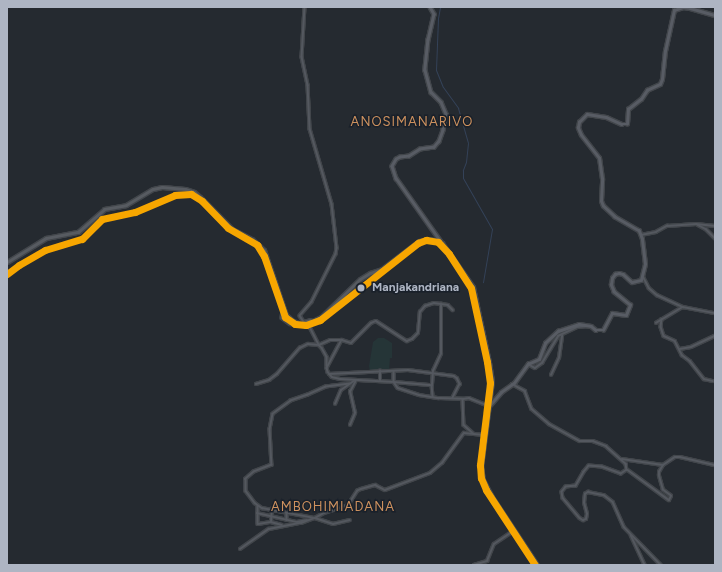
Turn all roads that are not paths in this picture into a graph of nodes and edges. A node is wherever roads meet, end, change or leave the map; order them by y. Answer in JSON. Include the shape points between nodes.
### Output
{"nodes":[{"id":1,"x":305,"y":7,"type":"edge"},
{"id":2,"x":430,"y":7,"type":"edge"},
{"id":3,"x":674,"y":8,"type":"edge"},
{"id":4,"x":679,"y":8,"type":"edge"},
{"id":5,"x":715,"y":15,"type":"edge"},
{"id":6,"x":696,"y":224,"type":"junction"},
{"id":7,"x":715,"y":226,"type":"edge"},
{"id":8,"x":641,"y":235,"type":"junction"},
{"id":9,"x":715,"y":238,"type":"edge"},
{"id":10,"x":442,"y":243,"type":"junction"},
{"id":11,"x":7,"y":262,"type":"edge"},
{"id":12,"x":642,"y":276,"type":"junction"},
{"id":13,"x":441,"y":304,"type":"junction"},
{"id":14,"x":682,"y":307,"type":"junction"},
{"id":15,"x":283,"y":308,"type":"junction"},
{"id":16,"x":453,"y":310,"type":"dead end"},
{"id":17,"x":715,"y":313,"type":"edge"},
{"id":18,"x":662,"y":319,"type":"junction"},
{"id":19,"x":313,"y":322,"type":"junction"},
{"id":20,"x":656,"y":323,"type":"dead end"},
{"id":21,"x":592,"y":328,"type":"junction"},
{"id":22,"x":565,"y":333,"type":"junction"},
{"id":23,"x":715,"y":336,"type":"edge"},
{"id":24,"x":342,"y":340,"type":"junction"},
{"id":25,"x":319,"y":344,"type":"junction"},
{"id":26,"x":679,"y":349,"type":"junction"},
{"id":27,"x":528,"y":364,"type":"junction"},
{"id":28,"x":327,"y":368,"type":"junction"},
{"id":29,"x":380,"y":371,"type":"junction"},
{"id":30,"x":394,"y":371,"type":"junction"},
{"id":31,"x":433,"y":373,"type":"junction"},
{"id":32,"x":329,"y":374,"type":"junction"},
{"id":33,"x":551,"y":375,"type":"dead end"},
{"id":34,"x":356,"y":380,"type":"junction"},
{"id":35,"x":380,"y":381,"type":"junction"},
{"id":36,"x":712,"y":381,"type":"dead end"},
{"id":37,"x":394,"y":382,"type":"junction"},
{"id":38,"x":256,"y":384,"type":"dead end"},
{"id":39,"x":350,"y":384,"type":"junction"},
{"id":40,"x":512,"y":384,"type":"junction"},
{"id":41,"x":432,"y":385,"type":"junction"},
{"id":42,"x":433,"y":398,"type":"junction"},
{"id":43,"x":453,"y":398,"type":"junction"},
{"id":44,"x":463,"y":399,"type":"junction"},
{"id":45,"x":335,"y":404,"type":"dead end"},
{"id":46,"x":489,"y":406,"type":"junction"},
{"id":47,"x":350,"y":426,"type":"dead end"},
{"id":48,"x":474,"y":434,"type":"junction"},
{"id":49,"x":485,"y":435,"type":"junction"},
{"id":50,"x":622,"y":459,"type":"junction"},
{"id":51,"x":663,"y":465,"type":"junction"},
{"id":52,"x":715,"y":465,"type":"edge"},
{"id":53,"x":628,"y":470,"type":"junction"},
{"id":54,"x":258,"y":506,"type":"junction"},
{"id":55,"x":272,"y":509,"type":"junction"},
{"id":56,"x":257,"y":513,"type":"junction"},
{"id":57,"x":287,"y":513,"type":"junction"},
{"id":58,"x":271,"y":515,"type":"junction"},
{"id":59,"x":315,"y":518,"type":"junction"},
{"id":60,"x":287,"y":520,"type":"junction"},
{"id":61,"x":308,"y":520,"type":"junction"},
{"id":62,"x":350,"y":520,"type":"dead end"},
{"id":63,"x":270,"y":522,"type":"junction"},
{"id":64,"x":284,"y":526,"type":"junction"},
{"id":65,"x":514,"y":531,"type":"junction"},
{"id":66,"x":631,"y":533,"type":"junction"},
{"id":67,"x":240,"y":549,"type":"dead end"},
{"id":68,"x":474,"y":565,"type":"edge"},
{"id":69,"x":537,"y":565,"type":"edge"},
{"id":70,"x":645,"y":565,"type":"edge"},
{"id":71,"x":661,"y":565,"type":"edge"}],
"edges":[{"from":1,"to":19,"type":"street","via":[[302,57],[308,85],[310,129],[332,204],[337,248],[312,302],[300,316],[304,322]]},
{"from":2,"to":10,"type":"street","via":[[434,14],[425,70],[431,92],[441,102],[446,114],[443,130],[434,147],[420,149],[409,156],[400,157],[392,166],[396,178]]},
{"from":3,"to":4,"type":"street"},
{"from":3,"to":8,"type":"street","via":[[660,84],[647,90],[628,110],[627,124],[587,114],[579,122],[578,128],[599,158],[603,206]]},
{"from":4,"to":5,"type":"street","via":[[690,8]]},
{"from":6,"to":7,"type":"street"},
{"from":6,"to":8,"type":"street","via":[[667,226],[656,232]]},
{"from":6,"to":9,"type":"street"},
{"from":8,"to":12,"type":"street","via":[[645,264]]},
{"from":10,"to":19,"type":"main road","via":[[430,239],[419,241],[382,269],[360,279]]},
{"from":10,"to":46,"type":"main road","via":[[475,294],[492,381]]},
{"from":11,"to":15,"type":"main road","via":[[46,238],[78,232],[104,209],[126,205],[153,189],[185,189],[194,192],[232,229],[264,250]]},
{"from":12,"to":14,"type":"street","via":[[657,295]]},
{"from":12,"to":21,"type":"street","via":[[641,280],[636,282],[623,274],[615,274],[611,285],[614,292],[630,307],[626,315],[612,313],[603,330]]},
{"from":13,"to":16,"type":"street","via":[[448,305]]},
{"from":13,"to":24,"type":"street","via":[[431,303],[422,308],[418,333],[412,339],[403,340],[376,321],[351,343]]},
{"from":13,"to":31,"type":"street","via":[[441,354]]},
{"from":14,"to":17,"type":"street"},
{"from":14,"to":18,"type":"street","via":[[671,316]]},
{"from":15,"to":19,"type":"main road","via":[[286,315],[297,323],[304,325]]},
{"from":15,"to":25,"type":"street","via":[[282,318],[290,324],[310,327]]},
{"from":18,"to":20,"type":"street"},
{"from":18,"to":26,"type":"street","via":[[660,324],[664,336],[675,341]]},
{"from":21,"to":22,"type":"street","via":[[577,327]]},
{"from":21,"to":27,"type":"street","via":[[580,324],[558,332],[545,343],[539,358]]},
{"from":22,"to":27,"type":"street","via":[[558,336],[542,363],[535,368]]},
{"from":22,"to":33,"type":"street","via":[[562,336],[559,358]]},
{"from":23,"to":26,"type":"street","via":[[691,347]]},
{"from":24,"to":25,"type":"street","via":[[330,340]]},
{"from":24,"to":28,"type":"street"},
{"from":25,"to":28,"type":"street","via":[[325,353]]},
{"from":25,"to":38,"type":"street","via":[[303,346],[277,374]]},
{"from":26,"to":36,"type":"street","via":[[704,379]]},
{"from":27,"to":40,"type":"street"},
{"from":28,"to":32,"type":"street"},
{"from":29,"to":30,"type":"street"},
{"from":29,"to":32,"type":"street"},
{"from":29,"to":35,"type":"street"},
{"from":30,"to":31,"type":"street"},
{"from":30,"to":37,"type":"street"},
{"from":31,"to":41,"type":"street"},
{"from":31,"to":43,"type":"street","via":[[457,378],[460,384]]},
{"from":32,"to":34,"type":"street","via":[[336,379]]},
{"from":34,"to":35,"type":"street"},
{"from":34,"to":39,"type":"street"},
{"from":34,"to":47,"type":"street","via":[[350,392],[354,413]]},
{"from":35,"to":37,"type":"street"},
{"from":37,"to":41,"type":"street"},
{"from":37,"to":42,"type":"street","via":[[398,388]]},
{"from":39,"to":45,"type":"street","via":[[341,390]]},
{"from":39,"to":54,"type":"street","via":[[326,387],[291,401],[273,414],[270,429],[272,465],[254,472],[246,479],[246,491]]},
{"from":40,"to":46,"type":"street"},
{"from":40,"to":50,"type":"street","via":[[525,391],[532,409],[549,424],[580,441],[593,441],[606,446]]},
{"from":41,"to":42,"type":"street"},
{"from":42,"to":43,"type":"street"},
{"from":43,"to":44,"type":"street"},
{"from":44,"to":46,"type":"street","via":[[469,398]]},
{"from":44,"to":48,"type":"street","via":[[464,425]]},
{"from":46,"to":49,"type":"main road"},
{"from":48,"to":49,"type":"street"},
{"from":48,"to":59,"type":"street","via":[[464,433],[442,463],[430,473],[385,490],[375,486],[361,489],[348,505]]},
{"from":49,"to":65,"type":"main road","via":[[481,467],[483,480]]},
{"from":50,"to":51,"type":"street"},
{"from":50,"to":53,"type":"street"},
{"from":51,"to":52,"type":"street","via":[[680,457]]},
{"from":51,"to":53,"type":"street","via":[[659,476],[663,490],[671,496],[669,500]]},
{"from":53,"to":66,"type":"street","via":[[618,474],[602,467],[590,466],[576,486],[566,487],[562,492],[563,498],[583,520],[587,514],[585,494],[604,494],[613,502],[624,527]]},
{"from":54,"to":55,"type":"street"},
{"from":54,"to":56,"type":"street"},
{"from":55,"to":57,"type":"street"},
{"from":55,"to":58,"type":"street"},
{"from":56,"to":58,"type":"street"},
{"from":56,"to":63,"type":"street","via":[[258,524]]},
{"from":57,"to":59,"type":"street"},
{"from":57,"to":60,"type":"street"},
{"from":58,"to":60,"type":"street"},
{"from":58,"to":63,"type":"street"},
{"from":59,"to":61,"type":"street"},
{"from":59,"to":62,"type":"street","via":[[333,524]]},
{"from":60,"to":61,"type":"street"},
{"from":61,"to":64,"type":"street"},
{"from":63,"to":64,"type":"street"},
{"from":64,"to":67,"type":"street","via":[[270,529]]},
{"from":65,"to":68,"type":"street","via":[[494,544],[487,561]]},
{"from":65,"to":69,"type":"main road"},
{"from":66,"to":70,"type":"street"},
{"from":66,"to":71,"type":"street"}]}
